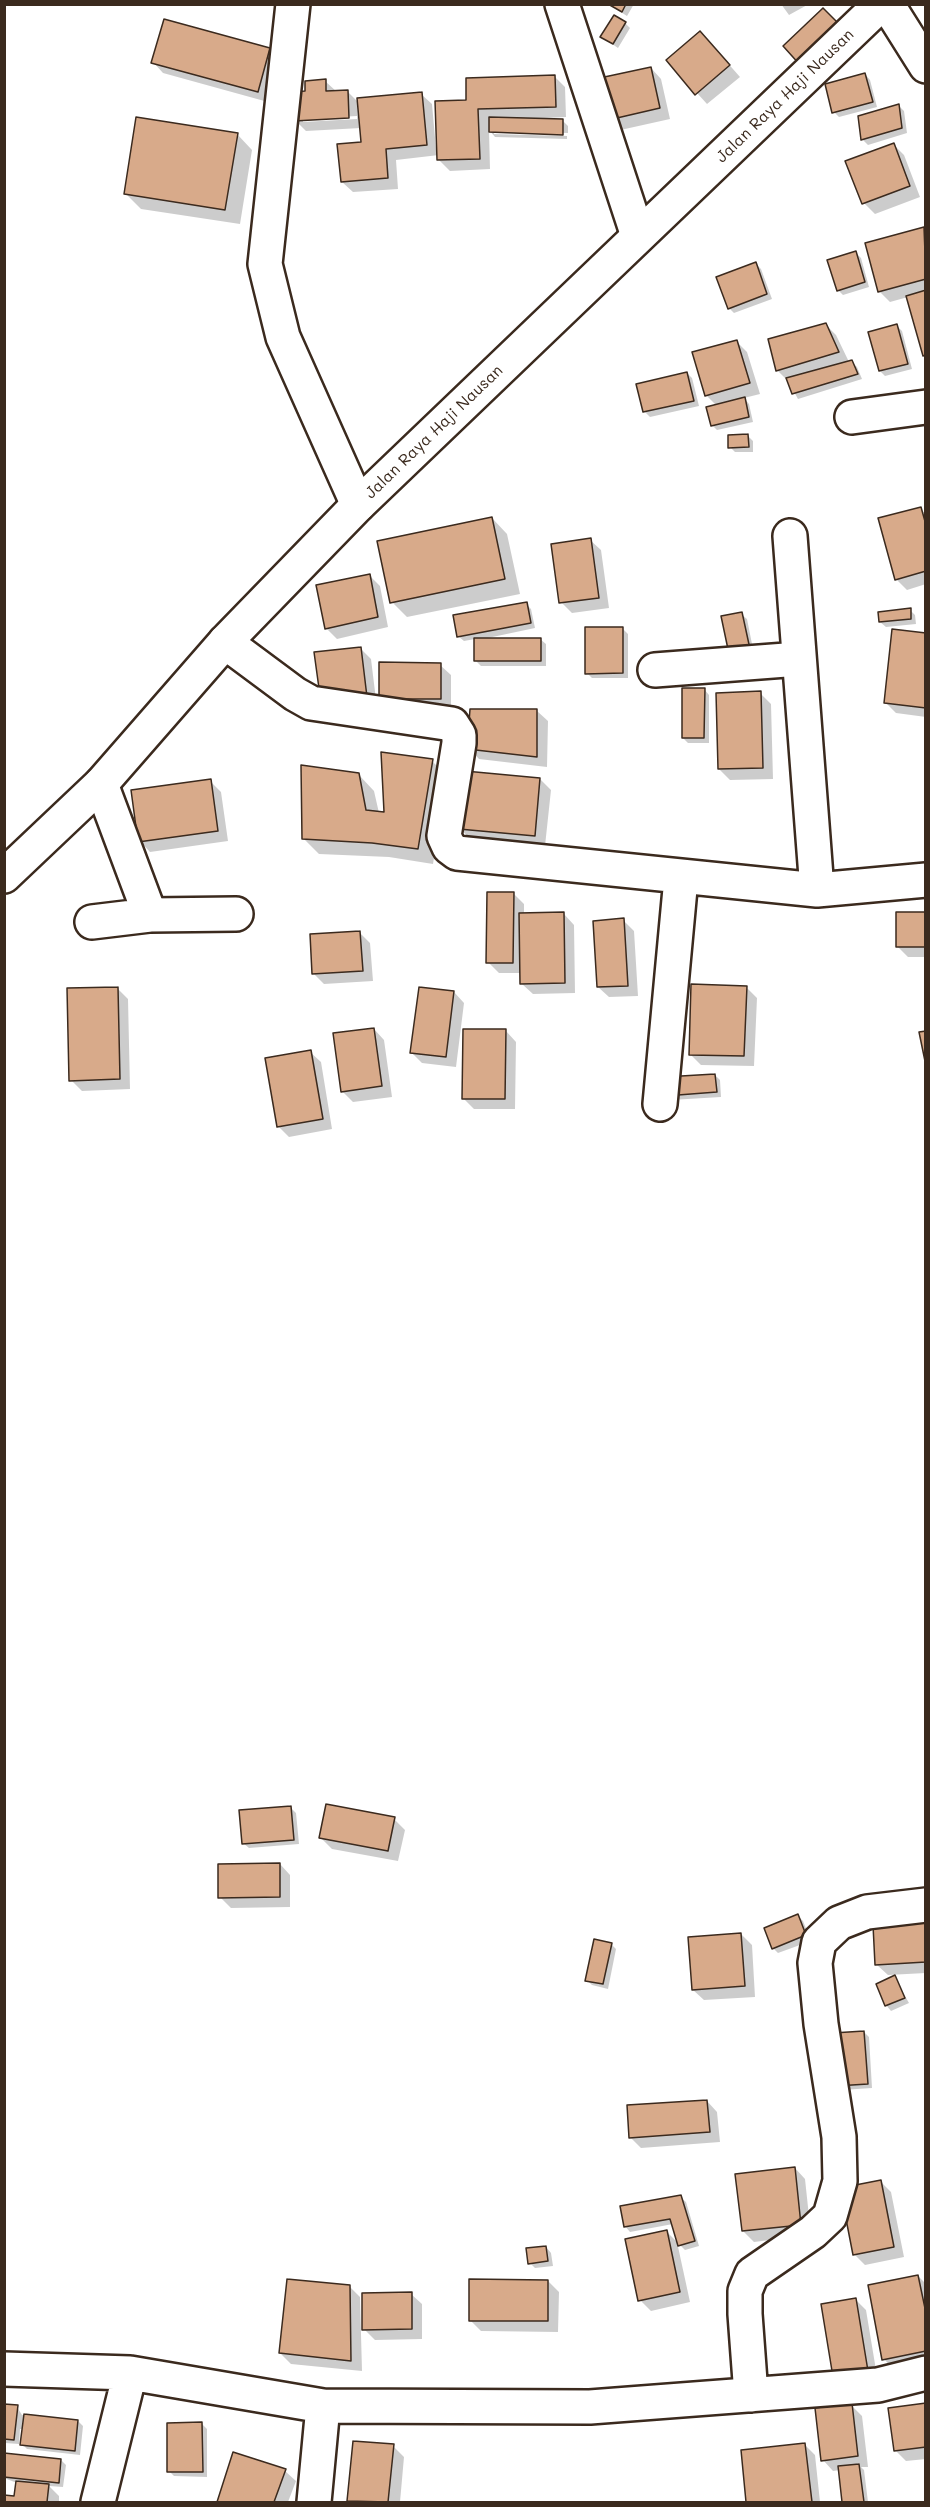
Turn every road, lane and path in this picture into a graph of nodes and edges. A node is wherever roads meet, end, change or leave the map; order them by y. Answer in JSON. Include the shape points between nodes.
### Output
{"nodes":[{"id":1,"x":293,"y":4,"type":"edge"},
{"id":2,"x":562,"y":4,"type":"edge"},
{"id":3,"x":881,"y":4,"type":"edge"},
{"id":4,"x":887,"y":4,"type":"edge"},
{"id":5,"x":926,"y":66,"type":"edge"},
{"id":6,"x":638,"y":236,"type":"junction"},
{"id":7,"x":926,"y":406,"type":"edge"},
{"id":8,"x":852,"y":417,"type":"dead end"},
{"id":9,"x":358,"y":505,"type":"junction"},
{"id":10,"x":789,"y":537,"type":"dead end"},
{"id":11,"x":225,"y":642,"type":"junction"},
{"id":12,"x":800,"y":659,"type":"junction"},
{"id":13,"x":655,"y":670,"type":"dead end"},
{"id":14,"x":101,"y":784,"type":"junction"},
{"id":15,"x":4,"y":876,"type":"edge"},
{"id":16,"x":681,"y":878,"type":"junction"},
{"id":17,"x":926,"y":880,"type":"edge"},
{"id":18,"x":817,"y":890,"type":"junction"},
{"id":19,"x":236,"y":914,"type":"dead end"},
{"id":20,"x":150,"y":915,"type":"junction"},
{"id":21,"x":93,"y":922,"type":"dead end"},
{"id":22,"x":660,"y":1104,"type":"dead end"},
{"id":23,"x":926,"y":1905,"type":"edge"},
{"id":24,"x":4,"y":2369,"type":"edge"},
{"id":25,"x":130,"y":2373,"type":"junction"},
{"id":26,"x":926,"y":2373,"type":"edge"},
{"id":27,"x":751,"y":2395,"type":"junction"},
{"id":28,"x":323,"y":2406,"type":"junction"},
{"id":29,"x":98,"y":2502,"type":"edge"},
{"id":30,"x":314,"y":2502,"type":"edge"}],
"edges":[{"from":1,"to":9,"type":"street","via":[[264,264],[283,337]]},
{"from":2,"to":6,"type":"street"},
{"from":3,"to":6,"type":"street","name":"Jalan Raya Haji Nausan"},
{"from":4,"to":5,"type":"street"},
{"from":6,"to":9,"type":"street","name":"Jalan Raya Haji Nausan"},
{"from":7,"to":8,"type":"street"},
{"from":9,"to":11,"type":"street","name":"Jalan Raya Haji Nausan"},
{"from":10,"to":12,"type":"street"},
{"from":11,"to":14,"type":"street","name":"Jalan Raya Haji Nausan"},
{"from":11,"to":16,"type":"street","via":[[311,703],[452,724],[459,743],[444,836],[457,853]]},
{"from":12,"to":13,"type":"street"},
{"from":12,"to":18,"type":"street"},
{"from":14,"to":15,"type":"street","name":"Jalan Raya Haji Nausan"},
{"from":14,"to":20,"type":"street"},
{"from":16,"to":18,"type":"street"},
{"from":16,"to":22,"type":"street"},
{"from":17,"to":18,"type":"street"},
{"from":19,"to":20,"type":"street"},
{"from":20,"to":21,"type":"street"},
{"from":23,"to":27,"type":"street","via":[[867,1912],[838,1923],[819,1942],[815,1963],[839,2137],[840,2181],[830,2216],[752,2274],[745,2291]]},
{"from":24,"to":25,"type":"street"},
{"from":25,"to":28,"type":"street"},
{"from":25,"to":29,"type":"street"},
{"from":26,"to":27,"type":"street","via":[[879,2385]]},
{"from":27,"to":28,"type":"street","via":[[590,2407]]},
{"from":28,"to":30,"type":"street"}]}
